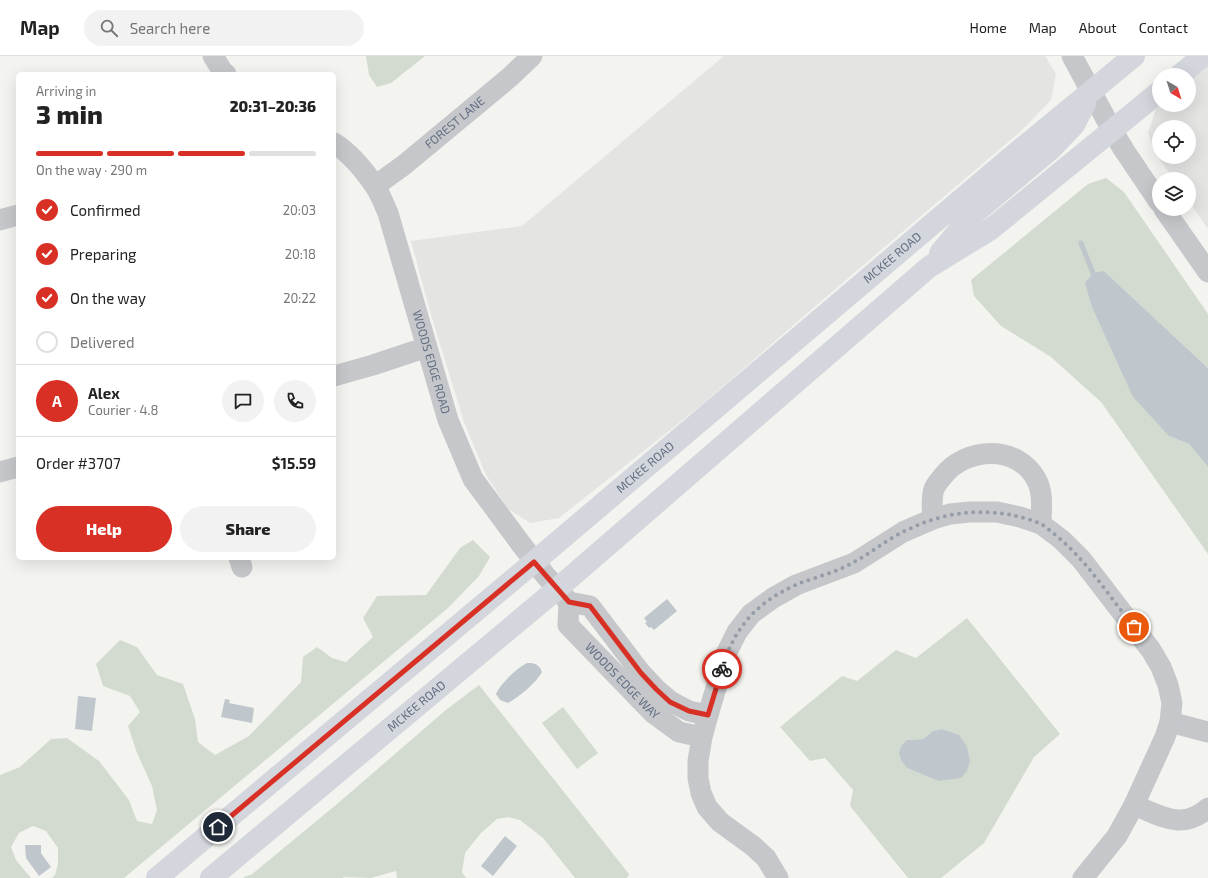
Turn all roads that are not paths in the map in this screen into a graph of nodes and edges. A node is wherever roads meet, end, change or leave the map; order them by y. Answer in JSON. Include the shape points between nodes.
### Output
{"nodes":[{"id":1,"x":213,"y":56,"type":"edge"},
{"id":2,"x":532,"y":56,"type":"edge"},
{"id":3,"x":1072,"y":56,"type":"edge"},
{"id":4,"x":1134,"y":56,"type":"edge"},
{"id":5,"x":1203,"y":56,"type":"edge"},
{"id":6,"x":1188,"y":68,"type":"edge"},
{"id":7,"x":223,"y":72,"type":"edge"},
{"id":8,"x":1091,"y":92,"type":"junction"},
{"id":9,"x":1152,"y":98,"type":"edge"},
{"id":10,"x":1112,"y":130,"type":"junction"},
{"id":11,"x":336,"y":144,"type":"edge"},
{"id":12,"x":375,"y":186,"type":"junction"},
{"id":13,"x":1152,"y":192,"type":"edge"},
{"id":14,"x":16,"y":216,"type":"edge"},
{"id":15,"x":1169,"y":216,"type":"edge"},
{"id":16,"x":0,"y":220,"type":"edge"},
{"id":17,"x":929,"y":267,"type":"junction"},
{"id":18,"x":1208,"y":272,"type":"edge"},
{"id":19,"x":427,"y":347,"type":"junction"},
{"id":20,"x":336,"y":375,"type":"edge"},
{"id":21,"x":16,"y":468,"type":"edge"},
{"id":22,"x":0,"y":472,"type":"edge"},
{"id":23,"x":933,"y":519,"type":"junction"},
{"id":24,"x":1041,"y":524,"type":"junction"},
{"id":25,"x":551,"y":582,"type":"junction"},
{"id":26,"x":708,"y":715,"type":"junction"},
{"id":27,"x":1170,"y":722,"type":"junction"},
{"id":28,"x":1208,"y":732,"type":"edge"},
{"id":29,"x":702,"y":737,"type":"junction"},
{"id":30,"x":1134,"y":805,"type":"junction"},
{"id":31,"x":1208,"y":808,"type":"edge"},
{"id":32,"x":157,"y":878,"type":"edge"},
{"id":33,"x":212,"y":878,"type":"edge"},
{"id":34,"x":778,"y":878,"type":"edge"},
{"id":35,"x":1083,"y":878,"type":"edge"}],
"edges":[{"from":1,"to":7,"type":"street"},
{"from":2,"to":12,"type":"street","name":"FOREST LANE","via":[[404,165]]},
{"from":3,"to":8,"type":"street"},
{"from":4,"to":8,"type":"main road","name":"MCKEE ROAD"},
{"from":5,"to":6,"type":"main road"},
{"from":8,"to":10,"type":"street"},
{"from":8,"to":17,"type":"main road","via":[[1074,124],[1052,148],[970,217]]},
{"from":8,"to":25,"type":"main road","name":"MCKEE ROAD","via":[[997,169]]},
{"from":9,"to":10,"type":"main road","name":"MCKEE ROAD"},
{"from":10,"to":13,"type":"street"},
{"from":10,"to":17,"type":"main road","name":"MCKEE ROAD","via":[[991,229]]},
{"from":11,"to":12,"type":"street","name":"WOODS EDGE ROAD","via":[[360,166]]},
{"from":12,"to":19,"type":"street","name":"WOODS EDGE ROAD","via":[[388,214]]},
{"from":14,"to":16,"type":"street"},
{"from":15,"to":18,"type":"street"},
{"from":17,"to":25,"type":"main road","name":"MCKEE ROAD"},
{"from":19,"to":20,"type":"street"},
{"from":19,"to":25,"type":"street","name":"WOODS EDGE ROAD","via":[[448,420],[473,479]]},
{"from":21,"to":22,"type":"street"},
{"from":23,"to":24,"type":"street","via":[[950,514],[997,512]]},
{"from":23,"to":24,"type":"street","via":[[934,488],[950,468],[972,456],[989,453],[1007,455],[1025,465],[1036,480],[1042,502]]},
{"from":23,"to":26,"type":"street","via":[[903,532],[854,563],[796,585],[772,598],[751,614],[737,632],[726,654]]},
{"from":24,"to":27,"type":"street","via":[[1081,559],[1151,650],[1168,685],[1172,703]]},
{"from":25,"to":26,"type":"street","name":"WOODS EDGE WAY","via":[[590,606],[641,673],[670,702],[689,711]]},
{"from":25,"to":29,"type":"street","name":"WOODS EDGE WAY","via":[[568,625],[653,713],[679,732]]},
{"from":25,"to":32,"type":"main road","name":"MCKEE ROAD"},
{"from":25,"to":33,"type":"main road","name":"MCKEE ROAD"},
{"from":26,"to":29,"type":"street"},
{"from":27,"to":28,"type":"street"},
{"from":27,"to":30,"type":"street"},
{"from":29,"to":34,"type":"street","via":[[698,778],[707,807],[720,822],[766,858]]},
{"from":30,"to":31,"type":"street","via":[[1171,820],[1187,820],[1202,814]]},
{"from":30,"to":35,"type":"street","via":[[1117,836]]}]}
